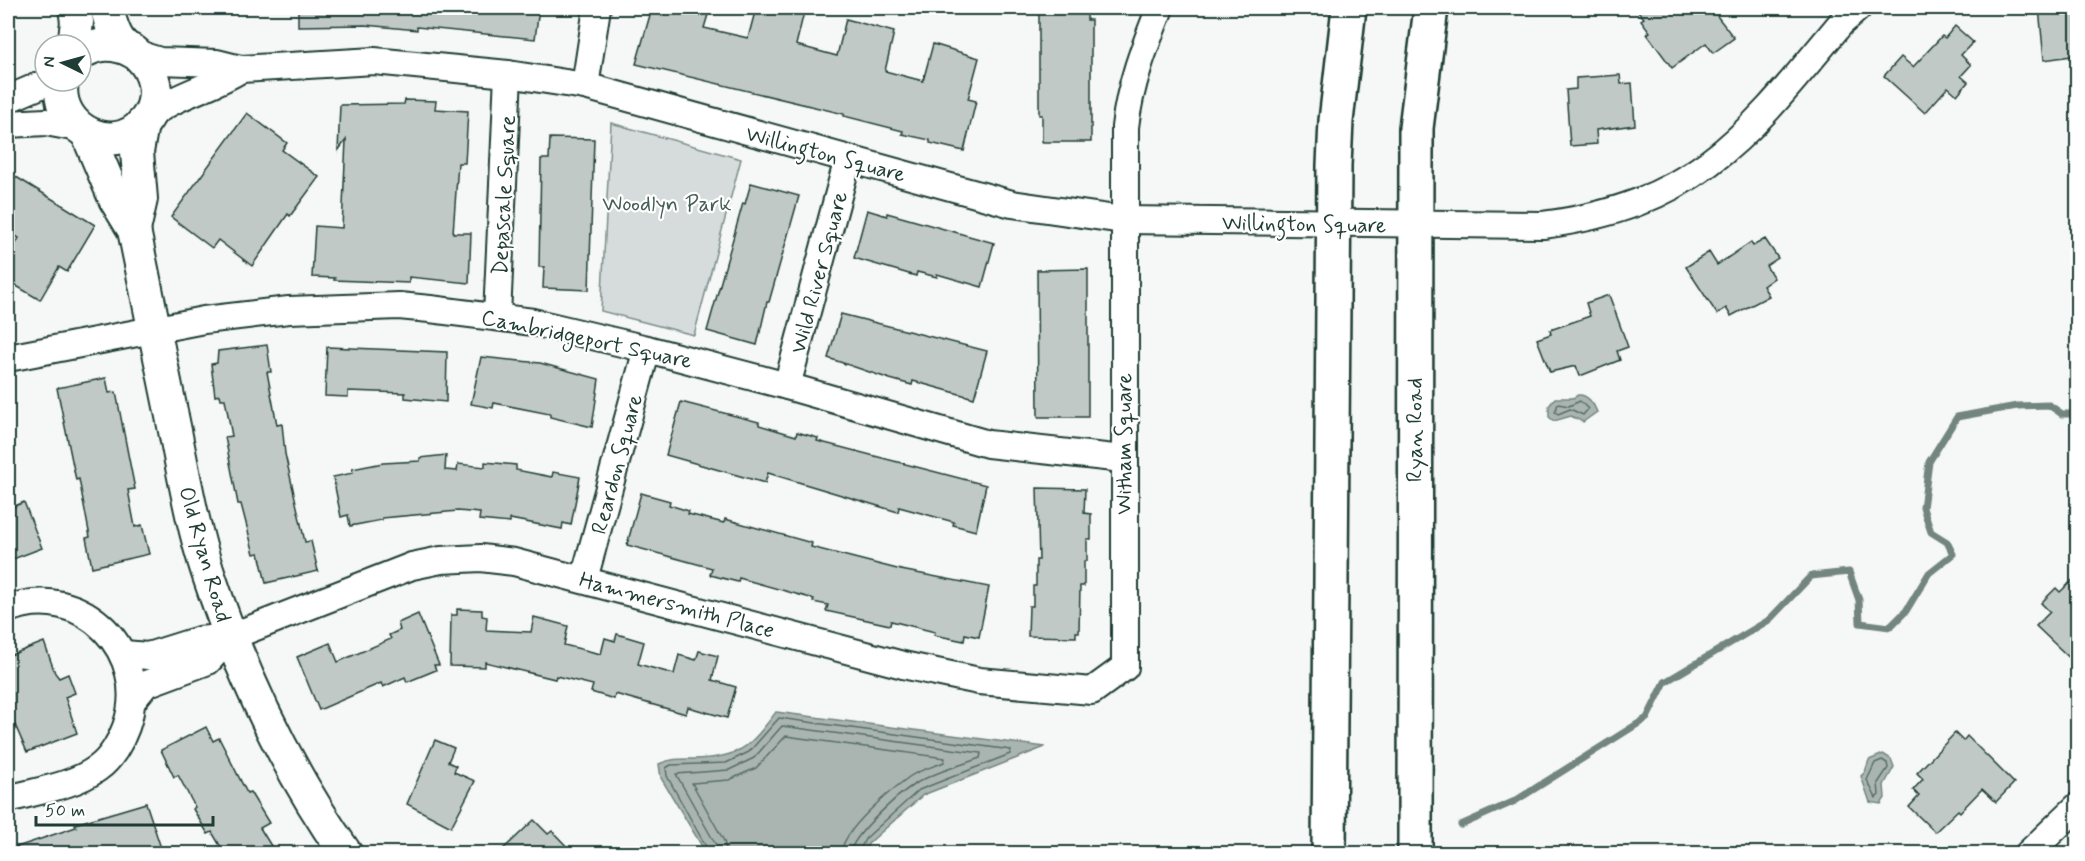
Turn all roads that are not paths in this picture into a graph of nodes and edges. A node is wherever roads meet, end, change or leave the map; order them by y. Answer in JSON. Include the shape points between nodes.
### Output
{"nodes":[{"id":1,"x":75,"y":8,"type":"edge"},
{"id":2,"x":106,"y":8,"type":"edge"},
{"id":3,"x":597,"y":8,"type":"edge"},
{"id":4,"x":1160,"y":8,"type":"edge"},
{"id":5,"x":1349,"y":8,"type":"edge"},
{"id":6,"x":1431,"y":8,"type":"edge"},
{"id":7,"x":1858,"y":8,"type":"edge"},
{"id":8,"x":76,"y":33,"type":"edge"},
{"id":9,"x":93,"y":46,"type":"edge"},
{"id":10,"x":135,"y":53,"type":"junction"},
{"id":11,"x":241,"y":69,"type":"junction"},
{"id":12,"x":508,"y":74,"type":"junction"},
{"id":13,"x":585,"y":86,"type":"junction"},
{"id":14,"x":33,"y":88,"type":"edge"},
{"id":15,"x":62,"y":93,"type":"edge"},
{"id":16,"x":8,"y":99,"type":"edge"},
{"id":17,"x":144,"y":121,"type":"junction"},
{"id":18,"x":8,"y":124,"type":"edge"},
{"id":19,"x":83,"y":131,"type":"junction"},
{"id":20,"x":848,"y":159,"type":"junction"},
{"id":21,"x":1123,"y":220,"type":"junction"},
{"id":22,"x":1333,"y":224,"type":"junction"},
{"id":23,"x":1414,"y":225,"type":"junction"},
{"id":24,"x":134,"y":230,"type":"junction"},
{"id":25,"x":497,"y":316,"type":"junction"},
{"id":26,"x":154,"y":329,"type":"junction"},
{"id":27,"x":647,"y":349,"type":"junction"},
{"id":28,"x":8,"y":358,"type":"edge"},
{"id":29,"x":787,"y":386,"type":"junction"},
{"id":30,"x":1123,"y":459,"type":"junction"},
{"id":31,"x":584,"y":579,"type":"junction"},
{"id":32,"x":8,"y":609,"type":"edge"},
{"id":33,"x":230,"y":637,"type":"junction"},
{"id":34,"x":124,"y":654,"type":"junction"},
{"id":35,"x":1125,"y":667,"type":"joint"},
{"id":36,"x":132,"y":701,"type":"junction"},
{"id":37,"x":8,"y":800,"type":"edge"},
{"id":38,"x":2078,"y":806,"type":"edge"},
{"id":39,"x":346,"y":854,"type":"edge"},
{"id":40,"x":1329,"y":854,"type":"edge"},
{"id":41,"x":1415,"y":854,"type":"edge"},
{"id":42,"x":2028,"y":854,"type":"edge"}],
"edges":[{"from":1,"to":8,"type":"street"},
{"from":2,"to":10,"type":"street","name":"Old Ryan Road","via":[[123,46]]},
{"from":3,"to":13,"type":"street"},
{"from":4,"to":21,"type":"street","name":"Witham Square","via":[[1128,96]]},
{"from":5,"to":22,"type":"main road","via":[[1335,121]]},
{"from":6,"to":23,"type":"main road","name":"Ryan Road","via":[[1416,128]]},
{"from":7,"to":23,"type":"street","name":"Willington Square","via":[[1739,140],[1702,170],[1663,192],[1597,216],[1543,225]]},
{"from":9,"to":10,"type":"street","via":[[120,45]]},
{"from":10,"to":11,"type":"street","name":"Willington Square","via":[[160,61],[217,63]]},
{"from":10,"to":17,"type":"street","name":"Old Ryan Road","via":[[148,67],[155,93]]},
{"from":11,"to":12,"type":"street","name":"Willington Square","via":[[374,61]]},
{"from":11,"to":17,"type":"street","name":"Willington Square","via":[[219,84],[179,96]]},
{"from":12,"to":13,"type":"street","name":"Willington Square"},
{"from":12,"to":25,"type":"street","name":"Depascale Square"},
{"from":13,"to":20,"type":"street","name":"Willington Square"},
{"from":14,"to":16,"type":"street"},
{"from":15,"to":19,"type":"street","name":"Old Ryan Road","via":[[67,115]]},
{"from":17,"to":19,"type":"street","via":[[117,138],[102,139]]},
{"from":17,"to":24,"type":"street","name":"Old Ryan Road","via":[[137,152],[141,199]]},
{"from":18,"to":19,"type":"street","via":[[46,122]]},
{"from":19,"to":24,"type":"street","name":"Old Ryan Road"},
{"from":20,"to":21,"type":"street","name":"Willington Square","via":[[1012,204]]},
{"from":20,"to":29,"type":"street","name":"Wild River Square"},
{"from":21,"to":22,"type":"street","name":"Willington Square"},
{"from":21,"to":30,"type":"street","name":"Witham Square"},
{"from":22,"to":23,"type":"street","name":"Willington Square"},
{"from":22,"to":40,"type":"main road"},
{"from":23,"to":41,"type":"main road","name":"Ryan Road"},
{"from":24,"to":26,"type":"street","name":"Old Ryan Road"},
{"from":25,"to":26,"type":"street","name":"Cambridgeport Square","via":[[399,306],[334,308],[246,315]]},
{"from":25,"to":27,"type":"street","name":"Cambridgeport Square"},
{"from":26,"to":28,"type":"street","name":"Cambridgeport Square"},
{"from":26,"to":33,"type":"street","name":"Old Ryan Road","via":[[193,520]]},
{"from":27,"to":29,"type":"street","name":"Cambridgeport Square"},
{"from":27,"to":31,"type":"street","name":"Reardon Square"},
{"from":29,"to":30,"type":"street","name":"Cambridgeport Square","via":[[988,444]]},
{"from":30,"to":35,"type":"street","name":"Witham Square"},
{"from":31,"to":33,"type":"street","name":"Hammersmith Place","via":[[514,562],[481,558],[441,560],[412,566]]},
{"from":31,"to":35,"type":"street","name":"Hammersmith Place","via":[[903,665],[979,681],[1092,691]]},
{"from":32,"to":34,"type":"street","via":[[35,603],[66,605],[106,629]]},
{"from":33,"to":34,"type":"street","name":"Hammersmith Place","via":[[199,640],[148,656]]},
{"from":33,"to":36,"type":"street","name":"Hammersmith Place","via":[[208,661],[146,684]]},
{"from":33,"to":39,"type":"street","name":"Old Ryan Road","via":[[281,748],[315,810]]},
{"from":34,"to":36,"type":"street","via":[[132,683]]},
{"from":36,"to":37,"type":"street","via":[[120,742],[99,768],[72,781]]},
{"from":38,"to":42,"type":"street"}]}
